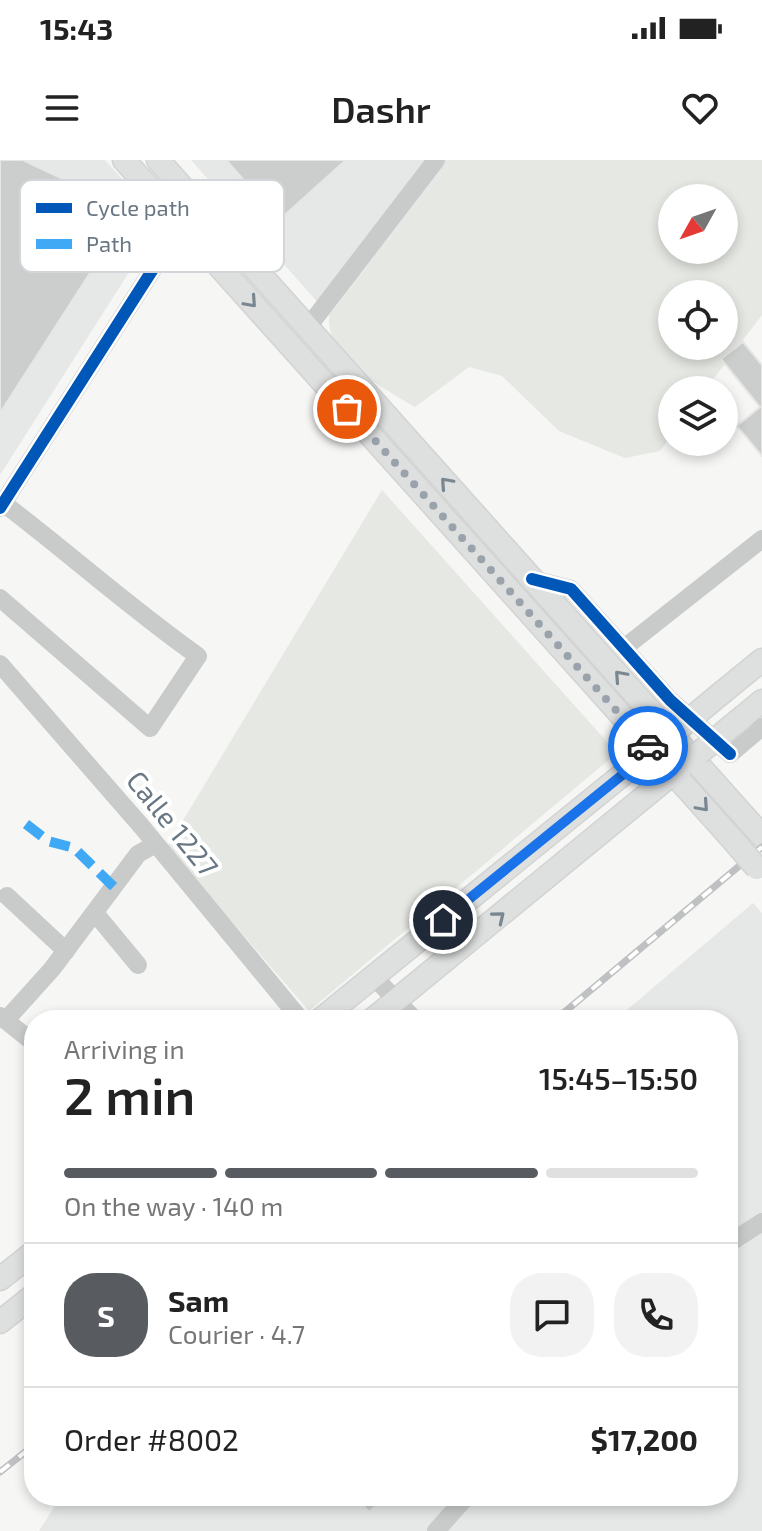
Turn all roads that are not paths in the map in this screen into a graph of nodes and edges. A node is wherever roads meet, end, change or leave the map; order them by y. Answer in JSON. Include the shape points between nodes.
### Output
{"nodes":[{"id":1,"x":124,"y":160,"type":"edge"},
{"id":2,"x":158,"y":160,"type":"edge"},
{"id":3,"x":436,"y":160,"type":"edge"},
{"id":4,"x":142,"y":180,"type":"edge"},
{"id":5,"x":176,"y":180,"type":"edge"},
{"id":6,"x":150,"y":272,"type":"edge"},
{"id":7,"x":225,"y":272,"type":"edge"},
{"id":8,"x":259,"y":272,"type":"edge"},
{"id":9,"x":308,"y":327,"type":"junction"},
{"id":10,"x":2,"y":505,"type":"edge"},
{"id":11,"x":762,"y":539,"type":"edge"},
{"id":12,"x":532,"y":579,"type":"junction"},
{"id":13,"x":0,"y":598,"type":"edge"},
{"id":14,"x":624,"y":648,"type":"junction"},
{"id":15,"x":762,"y":660,"type":"edge"},
{"id":16,"x":0,"y":664,"type":"edge"},
{"id":17,"x":762,"y":701,"type":"edge"},
{"id":18,"x":753,"y":721,"type":"edge"},
{"id":19,"x":675,"y":732,"type":"junction"},
{"id":20,"x":653,"y":750,"type":"junction"},
{"id":21,"x":696,"y":755,"type":"junction"},
{"id":22,"x":673,"y":774,"type":"junction"},
{"id":23,"x":756,"y":829,"type":"edge"},
{"id":24,"x":154,"y":845,"type":"junction"},
{"id":25,"x":760,"y":871,"type":"edge"},
{"id":26,"x":7,"y":896,"type":"dead end"},
{"id":27,"x":95,"y":913,"type":"junction"},
{"id":28,"x":66,"y":951,"type":"junction"},
{"id":29,"x":138,"y":965,"type":"dead end"},
{"id":30,"x":374,"y":977,"type":"junction"},
{"id":31,"x":395,"y":1001,"type":"junction"},
{"id":32,"x":293,"y":1010,"type":"edge"},
{"id":33,"x":333,"y":1010,"type":"edge"},
{"id":34,"x":384,"y":1010,"type":"edge"},
{"id":35,"x":404,"y":1010,"type":"edge"},
{"id":36,"x":3,"y":1018,"type":"edge"},
{"id":37,"x":24,"y":1035,"type":"edge"},
{"id":38,"x":762,"y":1222,"type":"edge"},
{"id":39,"x":738,"y":1238,"type":"edge"},
{"id":40,"x":24,"y":1260,"type":"edge"},
{"id":41,"x":0,"y":1279,"type":"edge"},
{"id":42,"x":24,"y":1303,"type":"edge"},
{"id":43,"x":0,"y":1322,"type":"edge"},
{"id":44,"x":458,"y":1506,"type":"edge"},
{"id":45,"x":436,"y":1531,"type":"edge"}],
"edges":[{"from":1,"to":4,"type":"main road"},
{"from":2,"to":5,"type":"main road"},
{"from":3,"to":9,"type":"street"},
{"from":6,"to":10,"type":"street"},
{"from":7,"to":20,"type":"main road","one_way":true},
{"from":8,"to":9,"type":"main road"},
{"from":12,"to":9,"type":"main road","one_way":true},
{"from":10,"to":13,"type":"street","via":[[198,656],[150,728]]},
{"from":11,"to":14,"type":"street"},
{"from":12,"to":14,"type":"street","via":[[571,589]]},
{"from":19,"to":12,"type":"main road","one_way":true},
{"from":14,"to":18,"type":"street","via":[[670,700],[730,754]]},
{"from":15,"to":19,"type":"main road","bridge":true},
{"from":16,"to":24,"type":"street","name":"Calle 1227"},
{"from":17,"to":18,"type":"main road"},
{"from":18,"to":21,"type":"main road","bridge":true},
{"from":19,"to":20,"type":"main road"},
{"from":19,"to":21,"type":"main road"},
{"from":20,"to":22,"type":"main road"},
{"from":20,"to":30,"type":"main road"},
{"from":21,"to":22,"type":"main road"},
{"from":21,"to":23,"type":"main road"},
{"from":22,"to":25,"type":"main road","one_way":true,"bridge":true},
{"from":31,"to":22,"type":"main road","one_way":true},
{"from":24,"to":27,"type":"street","via":[[138,854]]},
{"from":24,"to":32,"type":"street","name":"Calle 1227"},
{"from":26,"to":28,"type":"street"},
{"from":27,"to":28,"type":"street"},
{"from":27,"to":29,"type":"street"},
{"from":28,"to":36,"type":"street"},
{"from":30,"to":31,"type":"street"},
{"from":30,"to":33,"type":"main road"},
{"from":31,"to":34,"type":"main road"},
{"from":31,"to":35,"type":"street"},
{"from":36,"to":37,"type":"street"},
{"from":38,"to":39,"type":"street"},
{"from":40,"to":41,"type":"main road"},
{"from":42,"to":43,"type":"main road"},
{"from":44,"to":45,"type":"street"}]}
